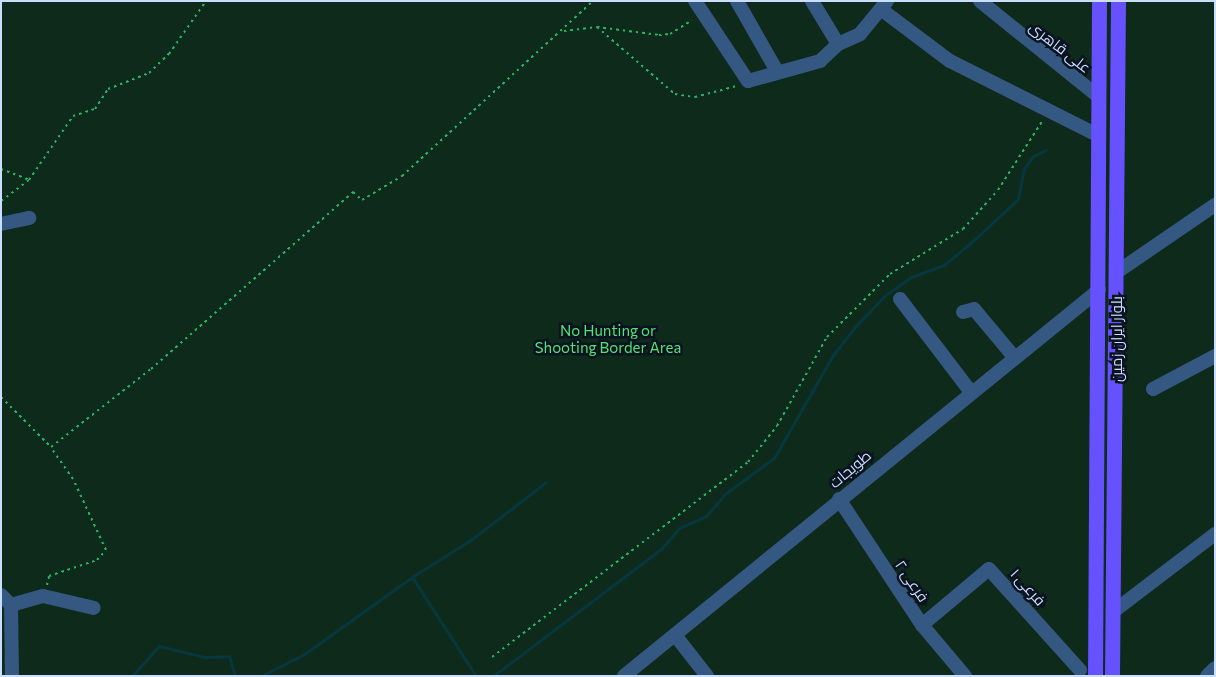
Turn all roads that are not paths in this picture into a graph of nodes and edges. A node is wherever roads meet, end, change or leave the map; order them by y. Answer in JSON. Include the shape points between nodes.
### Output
{"nodes":[{"id":1,"x":695,"y":1,"type":"edge"},
{"id":2,"x":737,"y":1,"type":"edge"},
{"id":3,"x":812,"y":1,"type":"edge"},
{"id":4,"x":980,"y":1,"type":"edge"},
{"id":5,"x":1099,"y":1,"type":"edge"},
{"id":6,"x":1118,"y":1,"type":"edge"},
{"id":7,"x":885,"y":6,"type":"edge"},
{"id":8,"x":838,"y":44,"type":"junction"},
{"id":9,"x":777,"y":72,"type":"junction"},
{"id":10,"x":1099,"y":97,"type":"junction"},
{"id":11,"x":1099,"y":136,"type":"junction"},
{"id":12,"x":1215,"y":205,"type":"edge"},
{"id":13,"x":30,"y":218,"type":"dead end"},
{"id":14,"x":1,"y":224,"type":"edge"},
{"id":15,"x":1117,"y":272,"type":"junction"},
{"id":16,"x":1099,"y":290,"type":"junction"},
{"id":17,"x":900,"y":299,"type":"dead end"},
{"id":18,"x":963,"y":312,"type":"dead end"},
{"id":19,"x":1215,"y":356,"type":"edge"},
{"id":20,"x":1014,"y":357,"type":"junction"},
{"id":21,"x":1153,"y":389,"type":"dead end"},
{"id":22,"x":970,"y":391,"type":"junction"},
{"id":23,"x":839,"y":499,"type":"junction"},
{"id":24,"x":1215,"y":534,"type":"edge"},
{"id":25,"x":6,"y":600,"type":"edge"},
{"id":26,"x":94,"y":608,"type":"dead end"},
{"id":27,"x":1114,"y":611,"type":"junction"},
{"id":28,"x":922,"y":625,"type":"junction"},
{"id":29,"x":675,"y":634,"type":"junction"},
{"id":30,"x":1096,"y":655,"type":"junction"},
{"id":31,"x":1215,"y":668,"type":"edge"},
{"id":32,"x":1077,"y":673,"type":"edge"},
{"id":33,"x":12,"y":676,"type":"edge"},
{"id":34,"x":624,"y":676,"type":"edge"},
{"id":35,"x":707,"y":676,"type":"edge"},
{"id":36,"x":965,"y":676,"type":"edge"},
{"id":37,"x":1095,"y":676,"type":"edge"},
{"id":38,"x":1112,"y":676,"type":"edge"},
{"id":39,"x":1207,"y":676,"type":"edge"}],
"edges":[{"from":1,"to":9,"type":"street","via":[[748,81]]},
{"from":2,"to":9,"type":"street"},
{"from":3,"to":8,"type":"street"},
{"from":4,"to":10,"type":"street","name":"علی قاهری"},
{"from":5,"to":10,"type":"main road","name":"بلوار ایران زمین"},
{"from":6,"to":15,"type":"main road","name":"بلوار ایران زمین"},
{"from":7,"to":8,"type":"street","via":[[860,34]]},
{"from":7,"to":11,"type":"street","via":[[950,61]]},
{"from":8,"to":9,"type":"street","via":[[820,62]]},
{"from":10,"to":11,"type":"main road","name":"بلوار ایران زمین"},
{"from":11,"to":16,"type":"main road","name":"بلوار ایران زمین"},
{"from":12,"to":15,"type":"street"},
{"from":13,"to":14,"type":"street"},
{"from":15,"to":27,"type":"main road","name":"بلوار ایران زمین"},
{"from":16,"to":20,"type":"street","name":"طویجات"},
{"from":16,"to":30,"type":"main road","name":"بلوار ایران زمین"},
{"from":17,"to":22,"type":"street"},
{"from":18,"to":20,"type":"street","via":[[974,309]]},
{"from":19,"to":21,"type":"street"},
{"from":20,"to":22,"type":"street","name":"طویجات"},
{"from":22,"to":23,"type":"street","name":"طویجات"},
{"from":23,"to":28,"type":"street","name":"فرعی ۲"},
{"from":23,"to":29,"type":"street","name":"طویجات"},
{"from":24,"to":27,"type":"street"},
{"from":25,"to":26,"type":"street","via":[[43,596]]},
{"from":25,"to":33,"type":"street"},
{"from":27,"to":38,"type":"main road","name":"بلوار ایران زمین"},
{"from":28,"to":32,"type":"street","name":"فرعی ۱","via":[[989,569]]},
{"from":28,"to":36,"type":"street","name":"فرعی ۲"},
{"from":29,"to":34,"type":"street","name":"طویجات"},
{"from":29,"to":35,"type":"street"},
{"from":30,"to":32,"type":"street"},
{"from":30,"to":37,"type":"main road","name":"بلوار ایران زمین"},
{"from":31,"to":39,"type":"street"}]}
